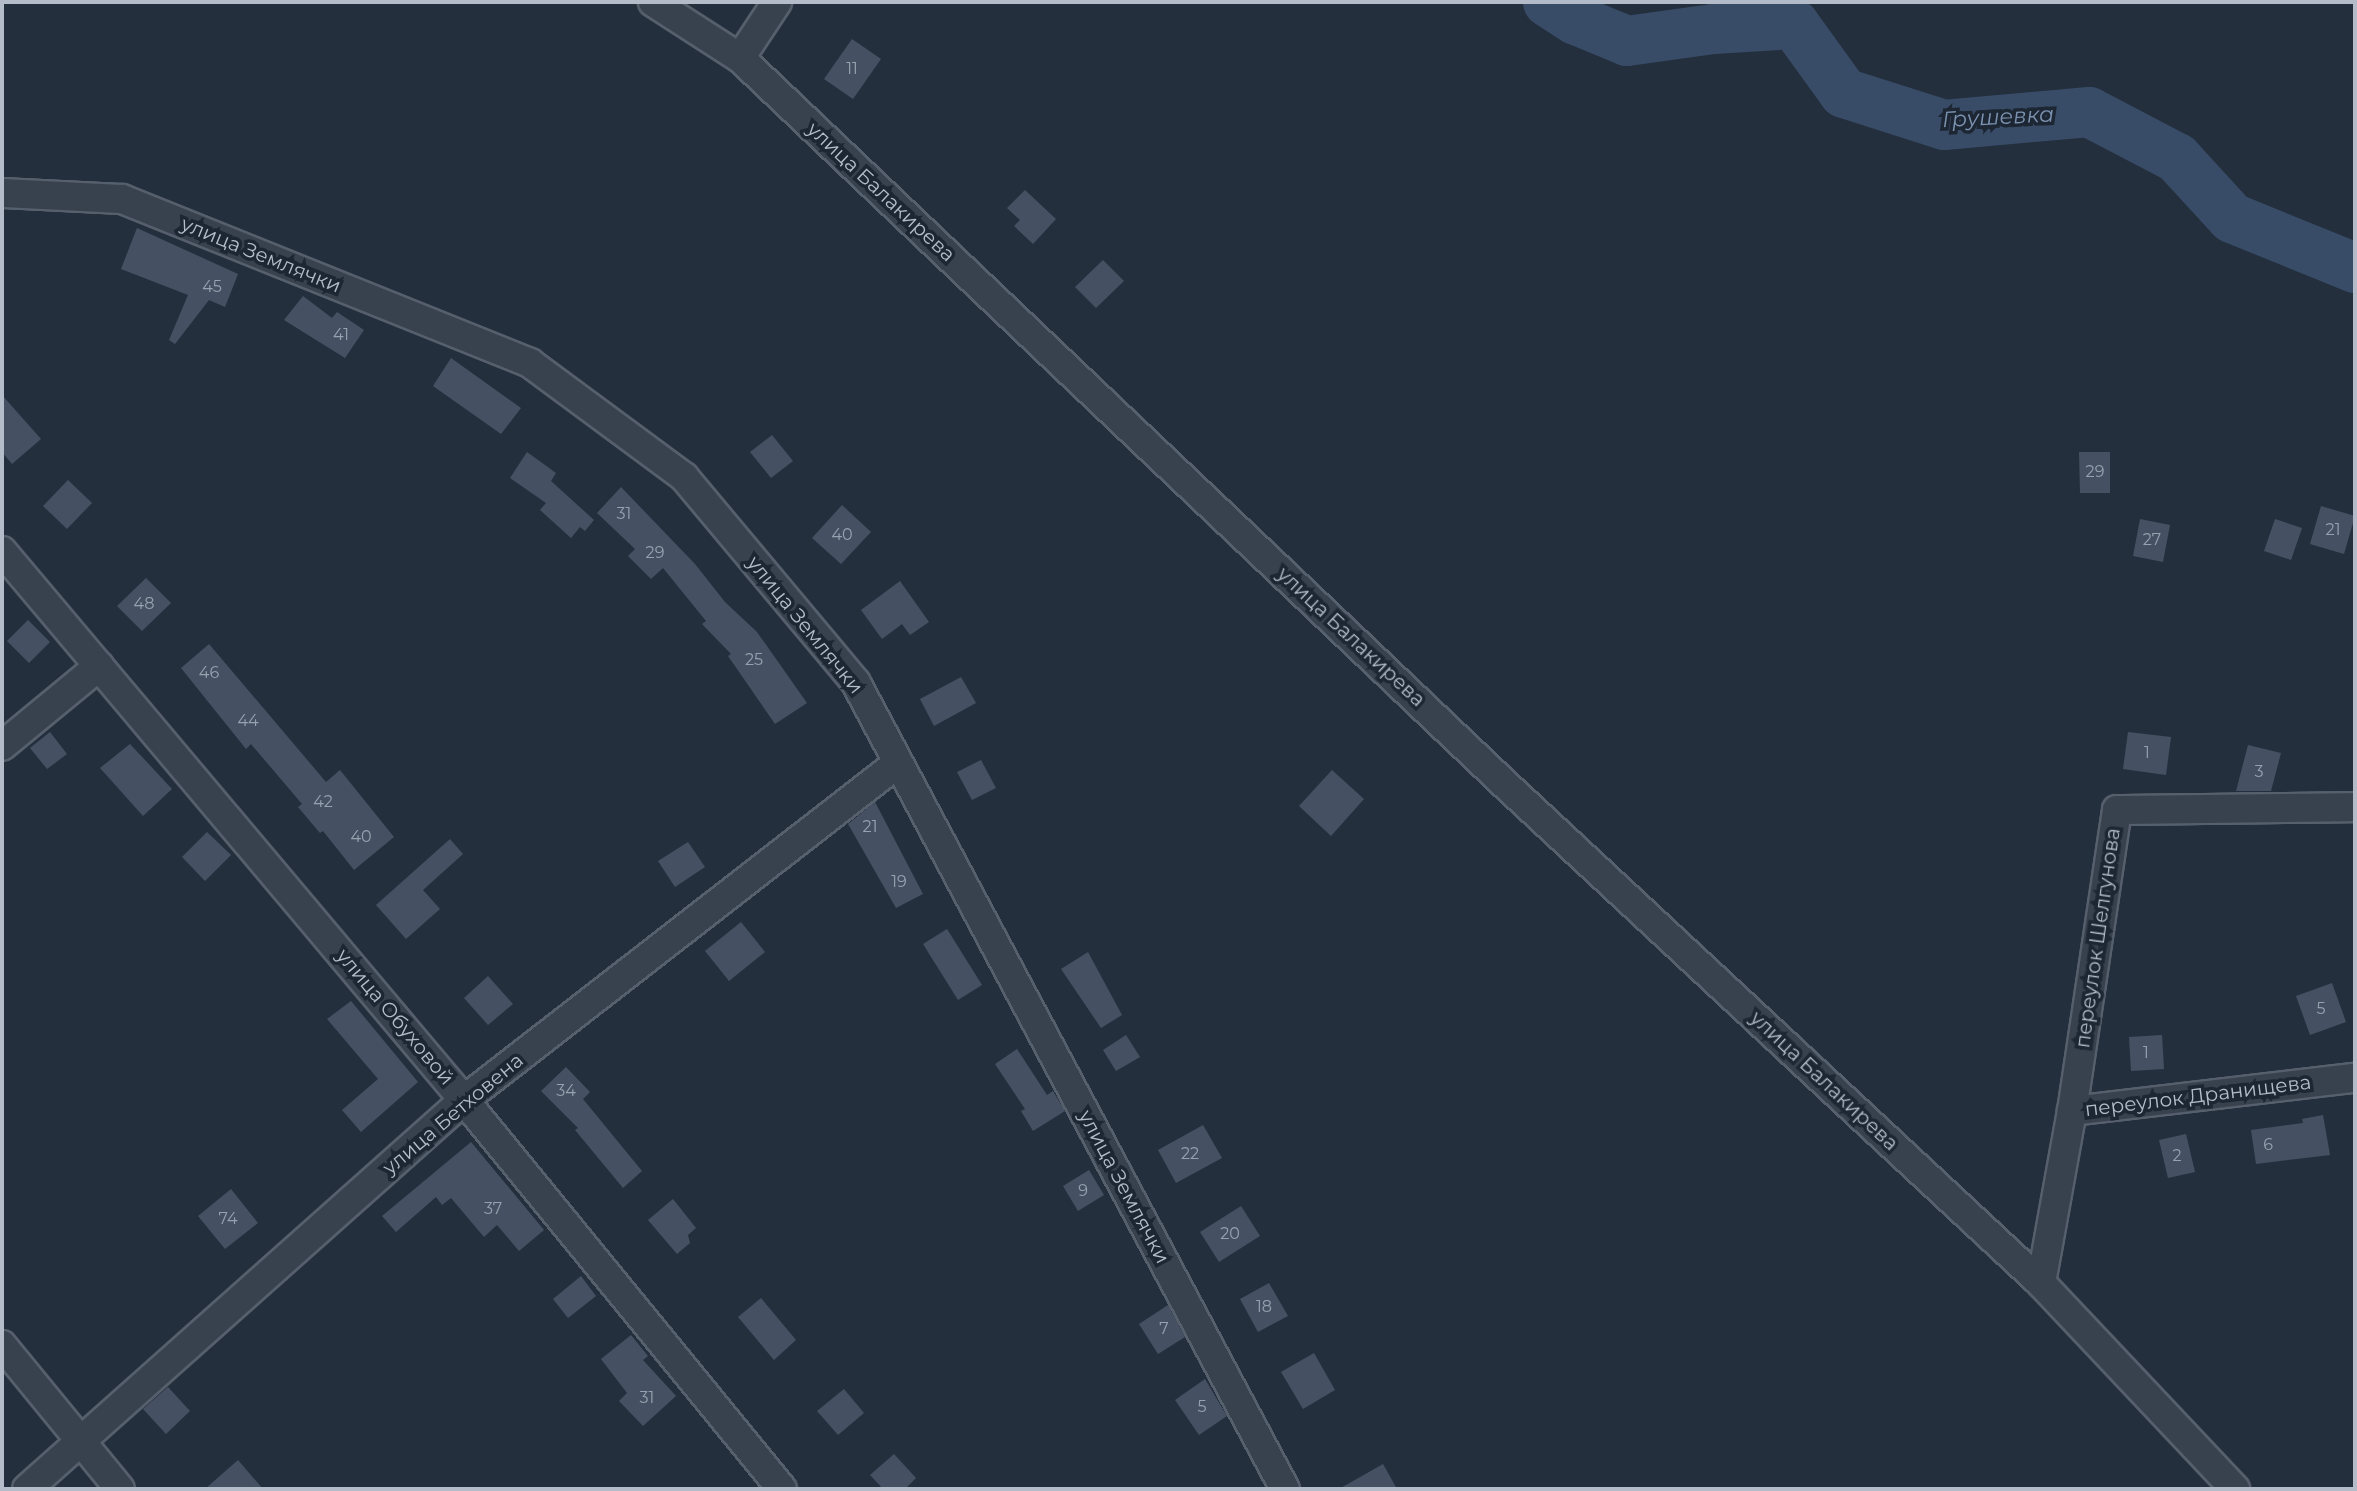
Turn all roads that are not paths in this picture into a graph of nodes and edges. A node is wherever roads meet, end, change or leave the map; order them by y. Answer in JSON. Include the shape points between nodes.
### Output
{"nodes":[{"id":1,"x":653,"y":2,"type":"edge"},
{"id":2,"x":777,"y":2,"type":"edge"},
{"id":3,"x":740,"y":58,"type":"junction"},
{"id":4,"x":2,"y":193,"type":"edge"},
{"id":5,"x":2,"y":551,"type":"edge"},
{"id":6,"x":99,"y":666,"type":"junction"},
{"id":7,"x":2,"y":746,"type":"edge"},
{"id":8,"x":898,"y":763,"type":"junction"},
{"id":9,"x":2355,"y":807,"type":"edge"},
{"id":10,"x":2355,"y":1078,"type":"edge"},
{"id":11,"x":464,"y":1100,"type":"junction"},
{"id":12,"x":2072,"y":1111,"type":"junction"},
{"id":13,"x":2041,"y":1283,"type":"junction"},
{"id":14,"x":2,"y":1345,"type":"edge"},
{"id":15,"x":82,"y":1443,"type":"junction"},
{"id":16,"x":27,"y":1489,"type":"edge"},
{"id":17,"x":120,"y":1489,"type":"edge"},
{"id":18,"x":782,"y":1489,"type":"edge"},
{"id":19,"x":1285,"y":1489,"type":"edge"},
{"id":20,"x":2235,"y":1489,"type":"edge"}],
"edges":[{"from":1,"to":3,"type":"street","name":"улица Балакирева"},
{"from":2,"to":3,"type":"street"},
{"from":3,"to":13,"type":"street","name":"улица Балакирева"},
{"from":4,"to":8,"type":"street","name":"улица Землячки","via":[[122,199],[530,363],[684,477],[856,683]]},
{"from":5,"to":6,"type":"street","name":"улица Обуховой"},
{"from":6,"to":7,"type":"street"},
{"from":6,"to":11,"type":"street","name":"улица Обуховой"},
{"from":8,"to":11,"type":"street","name":"улица Бетховена"},
{"from":8,"to":19,"type":"street","name":"улица Землячки"},
{"from":9,"to":12,"type":"street","name":"переулок Шелгунова","via":[[2117,810]]},
{"from":10,"to":12,"type":"street","name":"переулок Дранищева"},
{"from":11,"to":15,"type":"street","name":"улица Бетховена"},
{"from":11,"to":18,"type":"street","name":"улица Обуховой"},
{"from":12,"to":13,"type":"street","name":"переулок Дранищева"},
{"from":13,"to":20,"type":"street","name":"улица Балакирева"},
{"from":14,"to":15,"type":"street"},
{"from":15,"to":16,"type":"street","name":"улица Бетховена"},
{"from":15,"to":17,"type":"street"}]}
